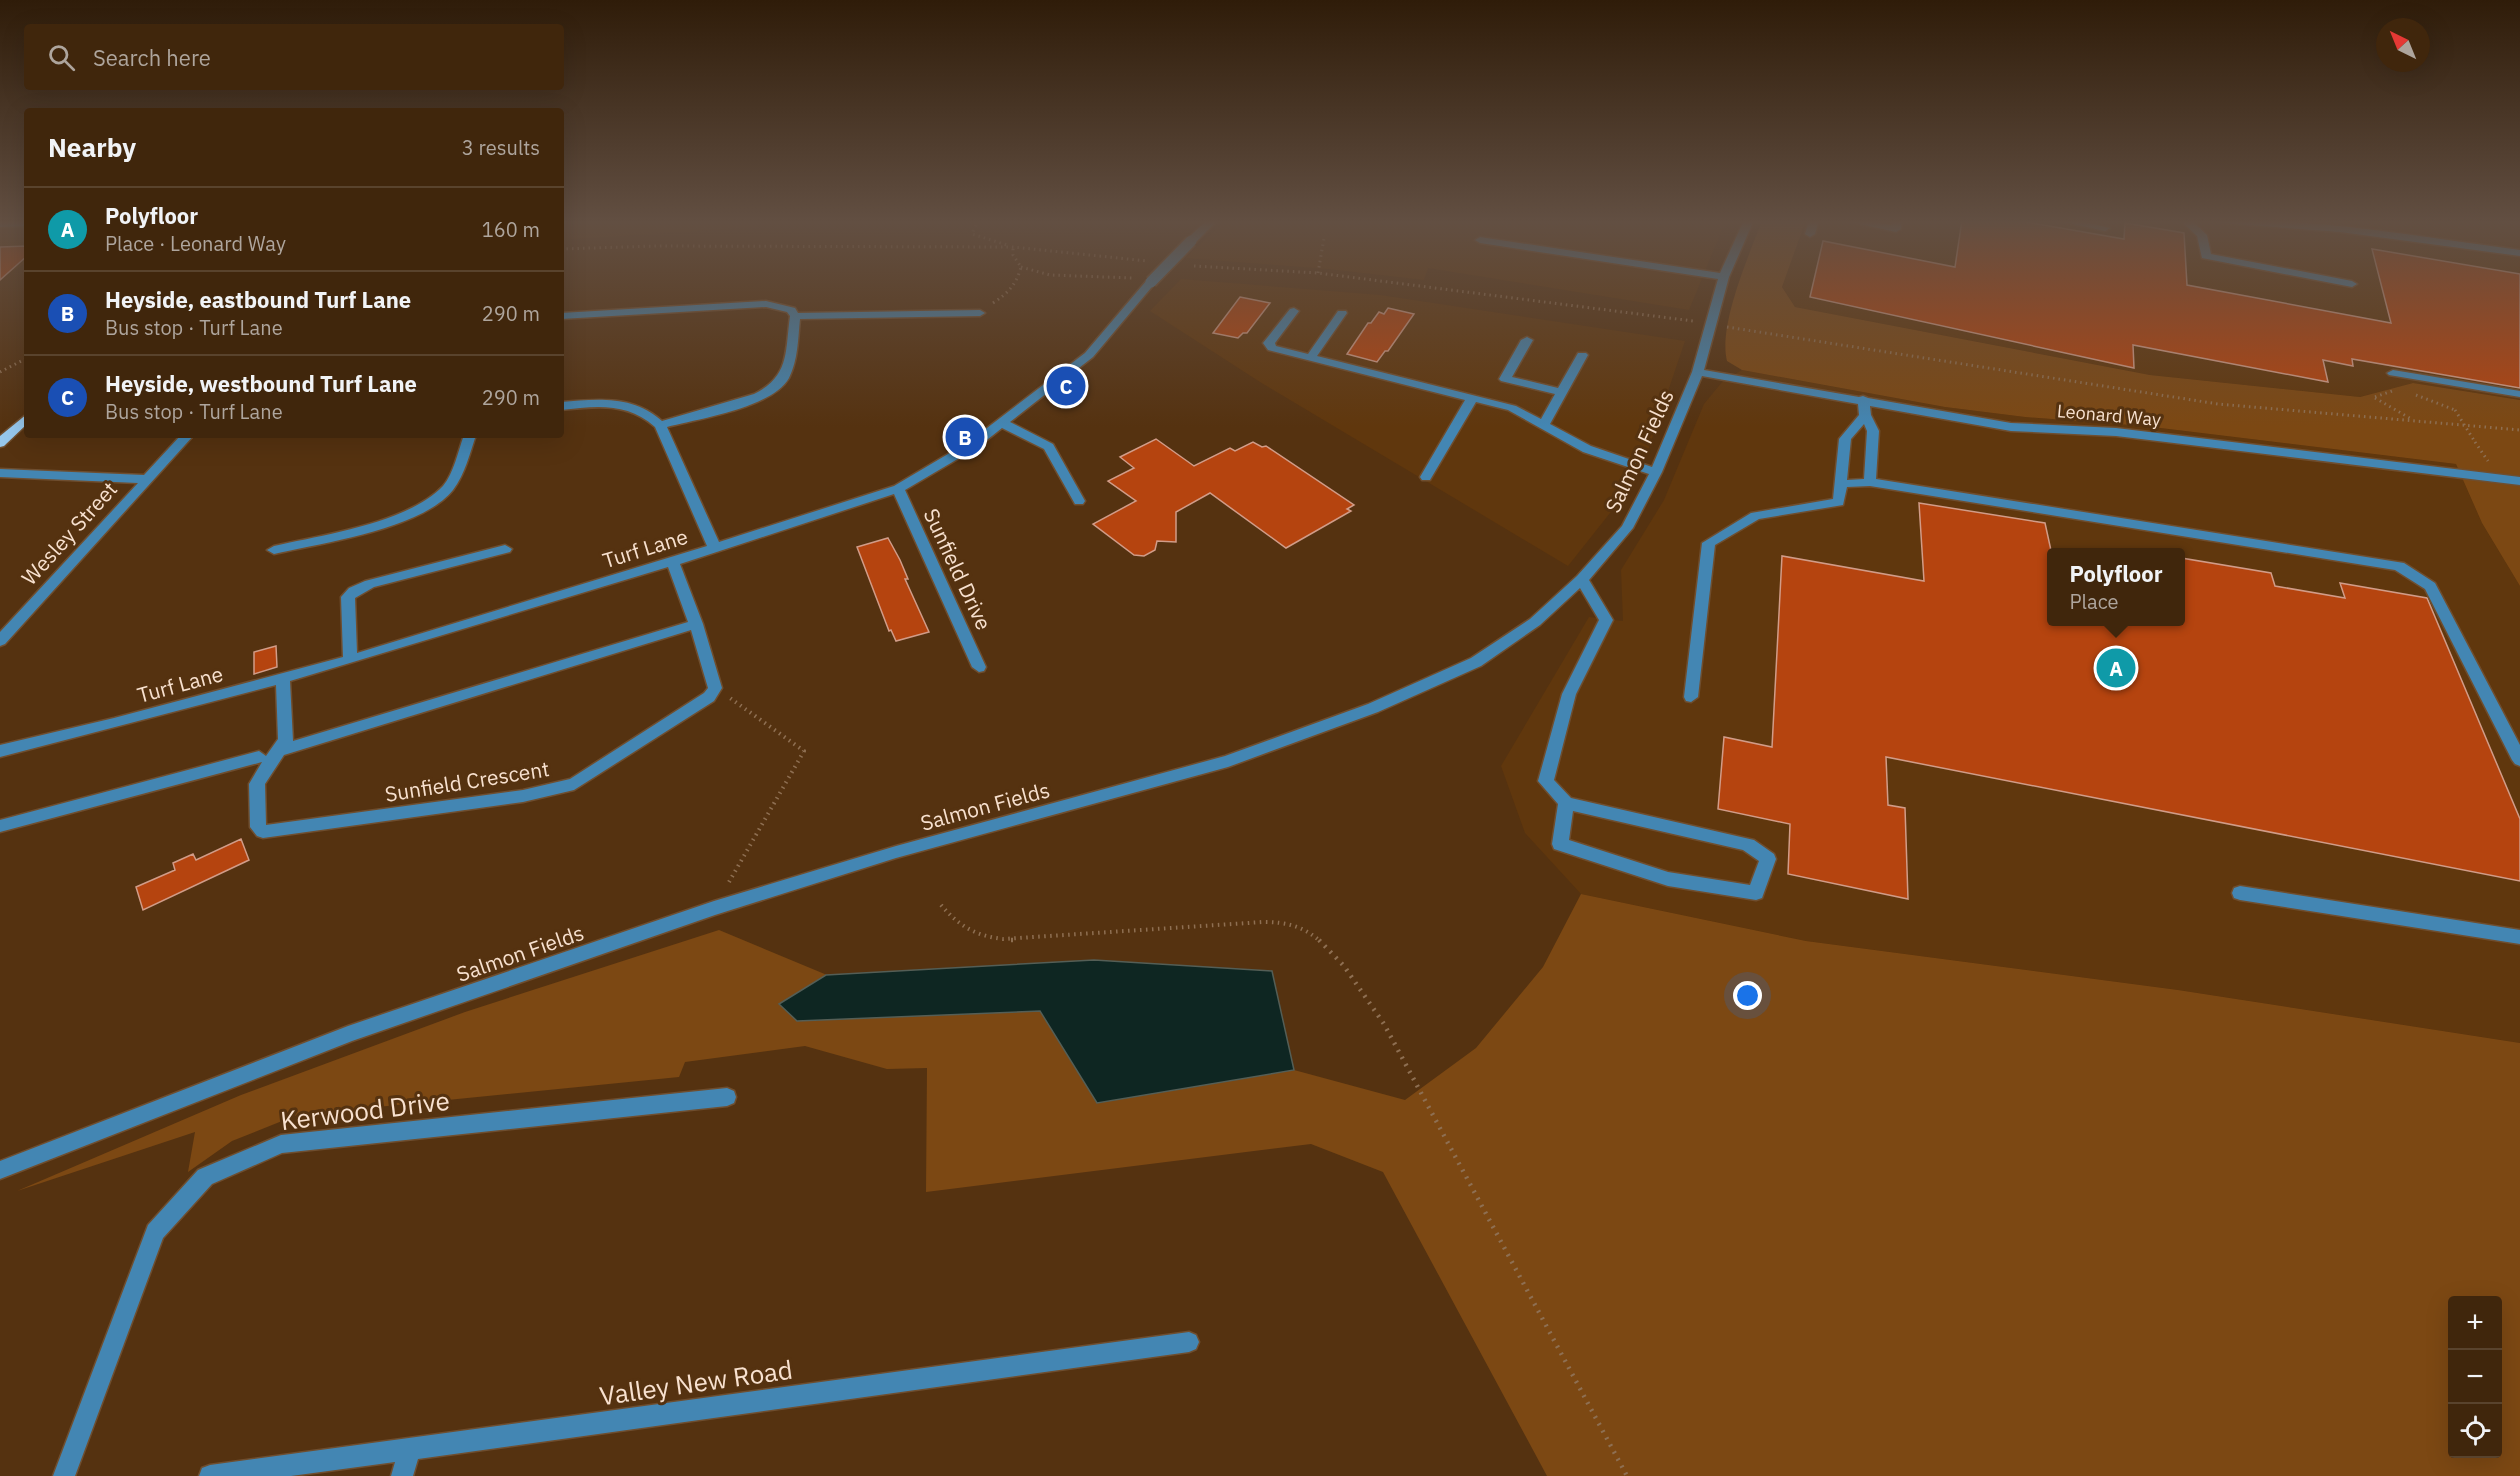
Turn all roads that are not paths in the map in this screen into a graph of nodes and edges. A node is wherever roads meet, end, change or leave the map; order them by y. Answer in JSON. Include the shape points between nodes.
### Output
{"nodes":[{"id":1,"x":1145,"y":289,"type":"edge"},
{"id":2,"x":1720,"y":289,"type":"edge"},
{"id":3,"x":1294,"y":311,"type":"dead end"},
{"id":4,"x":980,"y":313,"type":"road end"},
{"id":5,"x":1342,"y":313,"type":"dead end"},
{"id":6,"x":564,"y":316,"type":"edge"},
{"id":7,"x":795,"y":316,"type":"junction"},
{"id":8,"x":1527,"y":340,"type":"dead end"},
{"id":9,"x":1582,"y":355,"type":"dead end"},
{"id":10,"x":1311,"y":357,"type":"junction"},
{"id":11,"x":1698,"y":372,"type":"junction"},
{"id":12,"x":2393,"y":372,"type":"dead end"},
{"id":13,"x":1562,"y":392,"type":"junction"},
{"id":14,"x":2520,"y":394,"type":"edge"},
{"id":15,"x":1473,"y":397,"type":"junction"},
{"id":16,"x":1863,"y":399,"type":"junction"},
{"id":17,"x":564,"y":406,"type":"edge"},
{"id":18,"x":1865,"y":415,"type":"junction"},
{"id":19,"x":24,"y":421,"type":"edge"},
{"id":20,"x":1002,"y":423,"type":"junction"},
{"id":21,"x":660,"y":425,"type":"junction"},
{"id":22,"x":1543,"y":426,"type":"junction"},
{"id":23,"x":185,"y":438,"type":"edge"},
{"id":24,"x":469,"y":438,"type":"edge"},
{"id":25,"x":0,"y":443,"type":"edge"},
{"id":26,"x":1656,"y":472,"type":"junction"},
{"id":27,"x":0,"y":473,"type":"edge"},
{"id":28,"x":1426,"y":477,"type":"dead end"},
{"id":29,"x":145,"y":479,"type":"junction"},
{"id":30,"x":2520,"y":481,"type":"edge"},
{"id":31,"x":1870,"y":482,"type":"junction"},
{"id":32,"x":1841,"y":484,"type":"junction"},
{"id":33,"x":898,"y":489,"type":"junction"},
{"id":34,"x":1079,"y":501,"type":"dead end"},
{"id":35,"x":715,"y":548,"type":"junction"},
{"id":36,"x":506,"y":549,"type":"dead end"},
{"id":37,"x":274,"y":550,"type":"dead end"},
{"id":38,"x":672,"y":561,"type":"junction"},
{"id":39,"x":1582,"y":579,"type":"junction"},
{"id":40,"x":696,"y":624,"type":"junction"},
{"id":41,"x":0,"y":641,"type":"edge"},
{"id":42,"x":350,"y":660,"type":"junction"},
{"id":43,"x":979,"y":667,"type":"dead end"},
{"id":44,"x":283,"y":679,"type":"junction"},
{"id":45,"x":1691,"y":697,"type":"dead end"},
{"id":46,"x":0,"y":750,"type":"edge"},
{"id":47,"x":278,"y":751,"type":"junction"},
{"id":48,"x":259,"y":758,"type":"dead end"},
{"id":49,"x":2520,"y":760,"type":"edge"},
{"id":50,"x":1566,"y":803,"type":"junction"},
{"id":51,"x":0,"y":826,"type":"edge"},
{"id":52,"x":2240,"y":893,"type":"dead end"},
{"id":53,"x":2520,"y":938,"type":"edge"},
{"id":54,"x":727,"y":1097,"type":"dead end"},
{"id":55,"x":0,"y":1170,"type":"edge"},
{"id":56,"x":1189,"y":1342,"type":"dead end"},
{"id":57,"x":409,"y":1449,"type":"junction"},
{"id":58,"x":64,"y":1476,"type":"edge"},
{"id":59,"x":210,"y":1476,"type":"edge"},
{"id":60,"x":402,"y":1476,"type":"edge"}],
"edges":[{"from":1,"to":20,"type":"street","name":"Turf Lane","bridge":true,"via":[[1089,355]]},
{"from":2,"to":11,"type":"street","name":"Salmon Fields"},
{"from":3,"to":10,"type":"street","via":[[1269,343],[1272,348]]},
{"from":4,"to":7,"type":"street"},
{"from":5,"to":10,"type":"street"},
{"from":6,"to":7,"type":"street","via":[[766,303],[791,310]]},
{"from":7,"to":21,"type":"street","via":[[788,364],[778,385],[753,399]]},
{"from":8,"to":13,"type":"street","via":[[1505,379]]},
{"from":9,"to":13,"type":"street"},
{"from":10,"to":15,"type":"street"},
{"from":11,"to":16,"type":"street","name":"Leonard Way"},
{"from":11,"to":26,"type":"street","name":"Salmon Fields"},
{"from":12,"to":14,"type":"street"},
{"from":13,"to":22,"type":"street"},
{"from":15,"to":22,"type":"street","via":[[1512,408]]},
{"from":15,"to":28,"type":"street"},
{"from":16,"to":18,"type":"street"},
{"from":16,"to":30,"type":"street","name":"Leonard Way","via":[[2011,427],[2127,434]]},
{"from":17,"to":21,"type":"street","via":[[638,407]]},
{"from":18,"to":31,"type":"street","via":[[1874,431]]},
{"from":18,"to":32,"type":"street","via":[[1847,434]]},
{"from":19,"to":25,"type":"main road"},
{"from":20,"to":33,"type":"street","name":"Turf Lane","via":[[944,464]]},
{"from":20,"to":34,"type":"street","via":[[1049,447]]},
{"from":21,"to":35,"type":"street"},
{"from":22,"to":26,"type":"street","via":[[1587,449]]},
{"from":23,"to":29,"type":"street","name":"Wesley Street"},
{"from":24,"to":37,"type":"street","via":[[448,488],[417,510]]},
{"from":26,"to":39,"type":"street","name":"Salmon Fields","via":[[1627,528]]},
{"from":27,"to":29,"type":"street"},
{"from":29,"to":41,"type":"street","name":"Wesley Street"},
{"from":31,"to":32,"type":"street"},
{"from":31,"to":49,"type":"street","via":[[2399,566],[2430,586]]},
{"from":32,"to":45,"type":"street","via":[[1839,502],[1756,516],[1709,543]]},
{"from":33,"to":35,"type":"street","name":"Turf Lane"},
{"from":33,"to":43,"type":"street","name":"Sunfield Drive"},
{"from":35,"to":38,"type":"street","name":"Turf Lane"},
{"from":36,"to":42,"type":"street","via":[[354,591],[348,601]]},
{"from":38,"to":40,"type":"street"},
{"from":38,"to":42,"type":"street","name":"Turf Lane"},
{"from":39,"to":50,"type":"street","via":[[1606,620],[1569,694],[1546,781]]},
{"from":39,"to":55,"type":"street","name":"Salmon Fields","via":[[1535,622],[1476,662],[1373,708],[1228,761],[896,852],[714,908],[348,1034]]},
{"from":40,"to":47,"type":"street"},
{"from":40,"to":47,"type":"street","name":"Sunfield Crescent","via":[[715,687],[709,696],[574,784],[523,796],[263,832],[258,827],[257,784]]},
{"from":42,"to":44,"type":"street","name":"Turf Lane"},
{"from":44,"to":46,"type":"street","name":"Turf Lane"},
{"from":44,"to":47,"type":"street","name":"Sunfield Crescent","via":[[286,740]]},
{"from":48,"to":51,"type":"street"},
{"from":50,"to":50,"type":"street","via":[[1748,845],[1768,859],[1756,893],[1668,879],[1560,844]]},
{"from":52,"to":53,"type":"street"},
{"from":54,"to":58,"type":"street","name":"Kerwood Drive","via":[[281,1144],[205,1177],[155,1232]]},
{"from":56,"to":57,"type":"street","name":"Valley New Road"},
{"from":57,"to":59,"type":"street","name":"Valley New Road"},
{"from":57,"to":60,"type":"street"}]}
